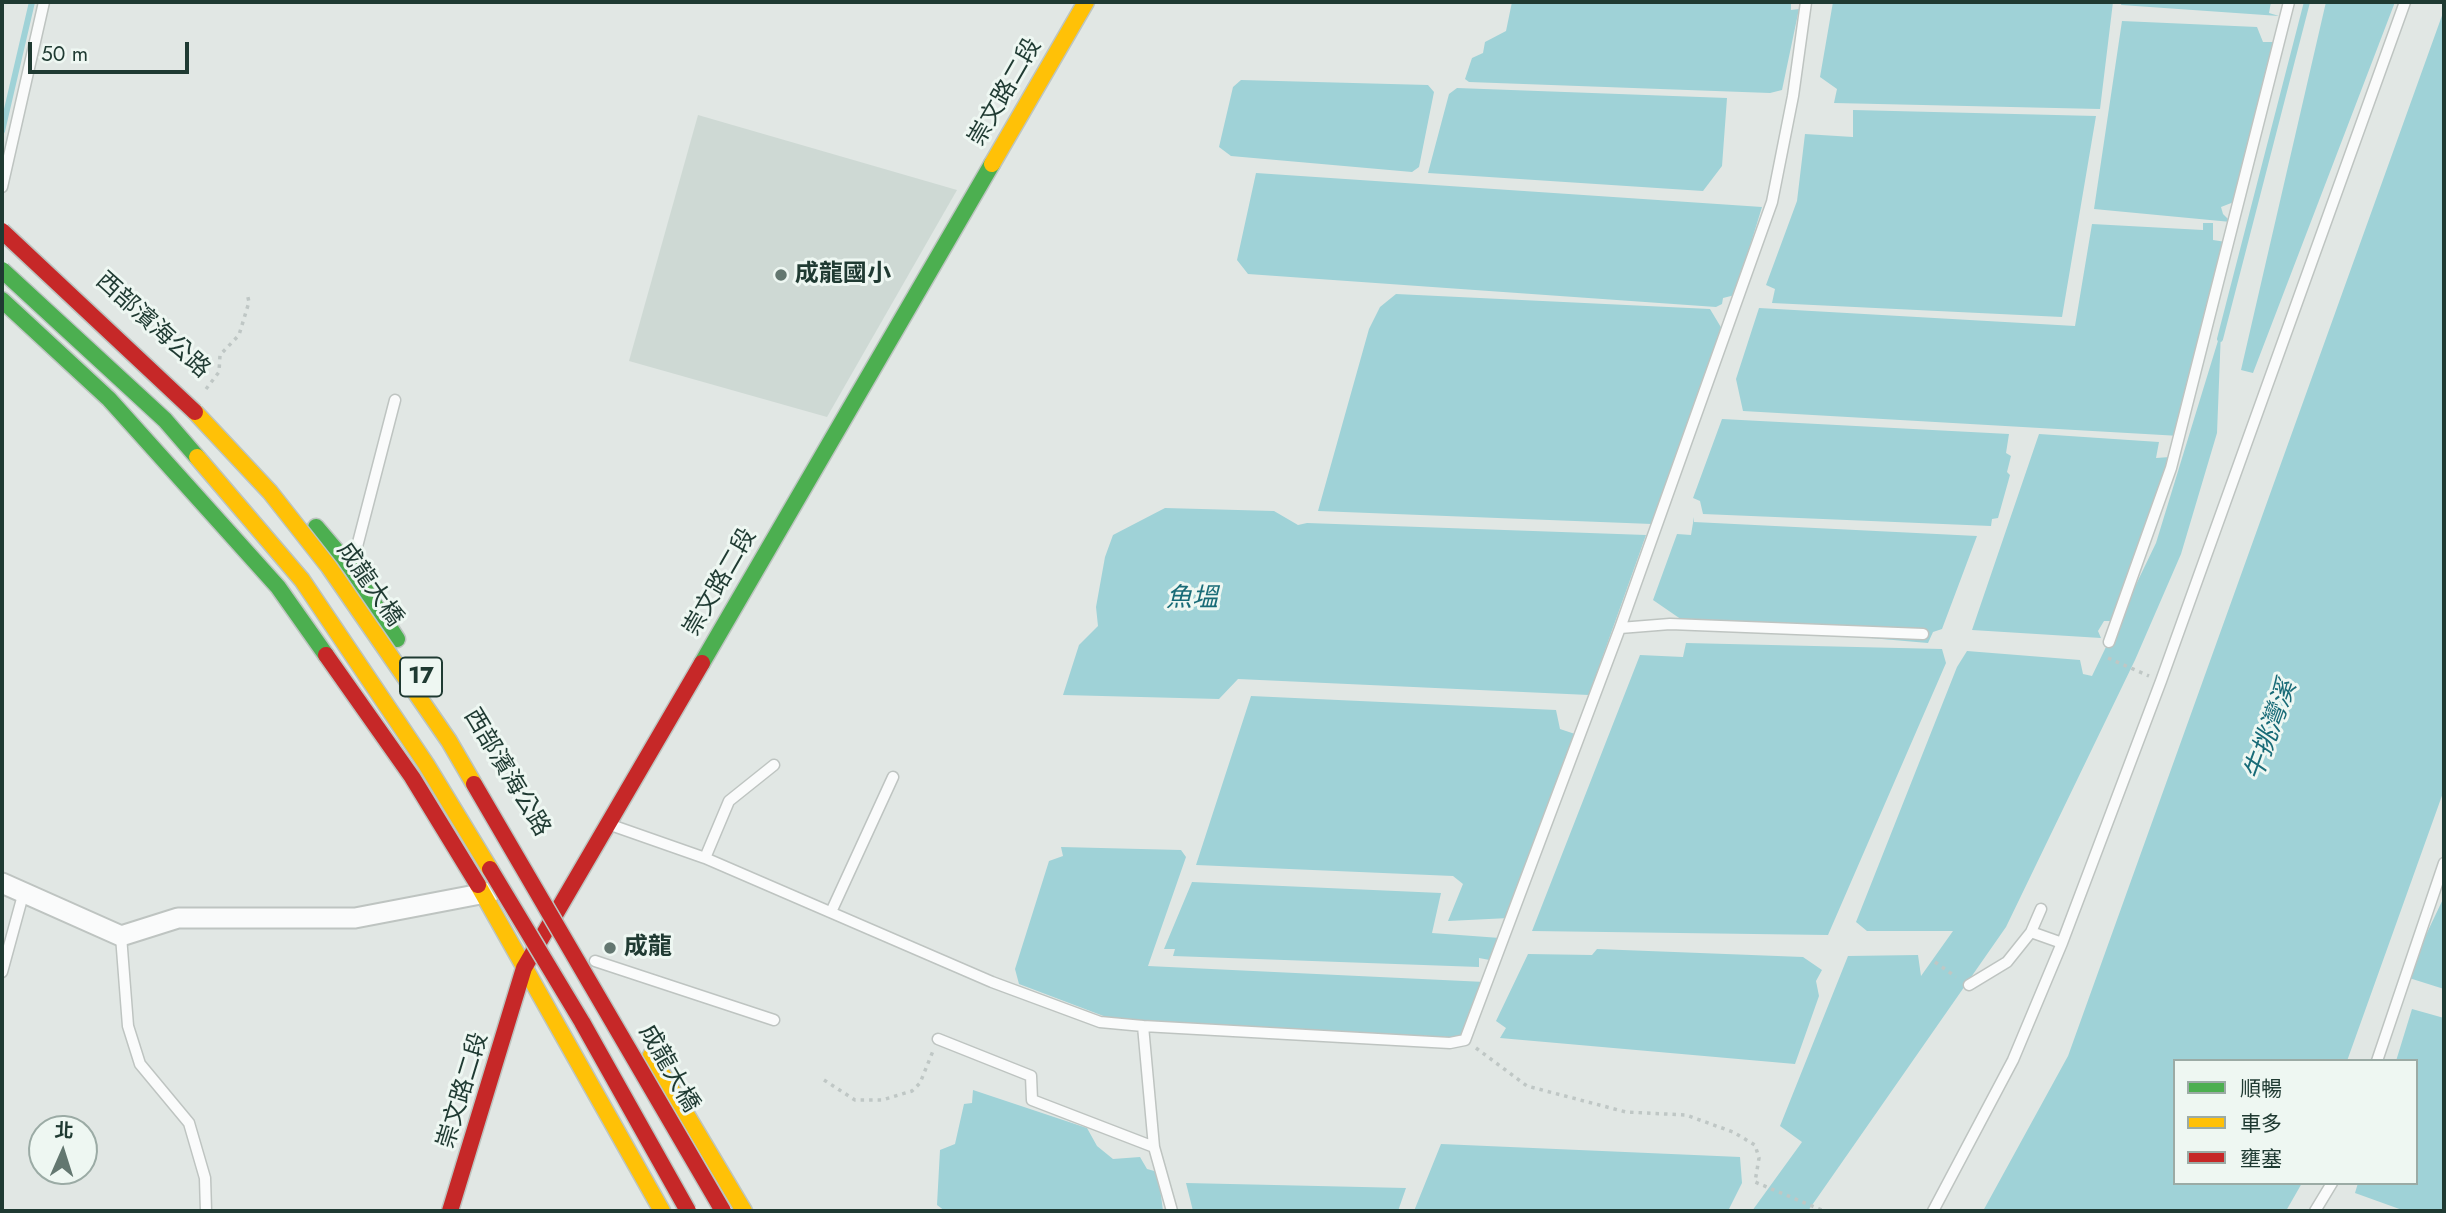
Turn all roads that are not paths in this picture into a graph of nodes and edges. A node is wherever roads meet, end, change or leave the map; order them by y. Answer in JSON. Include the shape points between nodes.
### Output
{"nodes":[{"id":1,"x":44,"y":2,"type":"edge"},
{"id":2,"x":1086,"y":2,"type":"edge"},
{"id":3,"x":1806,"y":2,"type":"edge"},
{"id":4,"x":2289,"y":2,"type":"edge"},
{"id":5,"x":2405,"y":2,"type":"edge"},
{"id":6,"x":2,"y":187,"type":"edge"},
{"id":7,"x":2,"y":218,"type":"edge"},
{"id":8,"x":2,"y":231,"type":"edge"},
{"id":9,"x":2,"y":270,"type":"edge"},
{"id":10,"x":2,"y":300,"type":"edge"},
{"id":11,"x":395,"y":400,"type":"dead end"},
{"id":12,"x":351,"y":568,"type":"junction"},
{"id":13,"x":294,"y":610,"type":"junction"},
{"id":14,"x":1620,"y":628,"type":"junction"},
{"id":15,"x":1923,"y":634,"type":"dead end"},
{"id":16,"x":2109,"y":642,"type":"dead end"},
{"id":17,"x":774,"y":765,"type":"dead end"},
{"id":18,"x":893,"y":777,"type":"dead end"},
{"id":19,"x":607,"y":824,"type":"junction"},
{"id":20,"x":705,"y":858,"type":"junction"},
{"id":21,"x":2444,"y":863,"type":"edge"},
{"id":22,"x":534,"y":866,"type":"junction"},
{"id":23,"x":2,"y":883,"type":"edge"},
{"id":24,"x":483,"y":894,"type":"junction"},
{"id":25,"x":23,"y":895,"type":"junction"},
{"id":26,"x":560,"y":905,"type":"junction"},
{"id":27,"x":2041,"y":909,"type":"dead end"},
{"id":28,"x":831,"y":912,"type":"junction"},
{"id":29,"x":2031,"y":932,"type":"junction"},
{"id":30,"x":121,"y":936,"type":"junction"},
{"id":31,"x":2062,"y":943,"type":"junction"},
{"id":32,"x":595,"y":961,"type":"junction"},
{"id":33,"x":524,"y":968,"type":"junction"},
{"id":34,"x":2,"y":972,"type":"edge"},
{"id":35,"x":1969,"y":985,"type":"road end"},
{"id":36,"x":774,"y":1020,"type":"dead end"},
{"id":37,"x":1143,"y":1026,"type":"junction"},
{"id":38,"x":938,"y":1039,"type":"road end"},
{"id":39,"x":2378,"y":1059,"type":"edge"},
{"id":40,"x":1154,"y":1147,"type":"junction"},
{"id":41,"x":2331,"y":1185,"type":"edge"},
{"id":42,"x":206,"y":1211,"type":"edge"},
{"id":43,"x":450,"y":1211,"type":"edge"},
{"id":44,"x":662,"y":1211,"type":"edge"},
{"id":45,"x":688,"y":1211,"type":"edge"},
{"id":46,"x":723,"y":1211,"type":"edge"},
{"id":47,"x":744,"y":1211,"type":"edge"},
{"id":48,"x":1172,"y":1211,"type":"edge"},
{"id":49,"x":1933,"y":1211,"type":"edge"},
{"id":50,"x":2315,"y":1211,"type":"edge"}],
"edges":[{"from":1,"to":6,"type":"lane"},
{"from":2,"to":19,"type":"main road","name":"崇文路二段"},
{"from":3,"to":14,"type":"lane","via":[[1772,202]]},
{"from":4,"to":16,"type":"lane","via":[[2171,468]]},
{"from":5,"to":31,"type":"lane"},
{"from":7,"to":12,"type":"main road","name":"西部濱海公路","number":"17","via":[[228,425]]},
{"from":8,"to":46,"type":"main road","name":"成龍大橋","bridge":true,"via":[[205,422],[270,492],[329,567],[449,741]]},
{"from":9,"to":45,"type":"main road","bridge":true,"via":[[165,420],[302,580],[433,775],[582,1022]]},
{"from":10,"to":13,"type":"main road","number":"17","via":[[109,399]]},
{"from":11,"to":12,"type":"lane"},
{"from":12,"to":13,"type":"lane"},
{"from":12,"to":22,"type":"main road","name":"西部濱海公路","number":"17"},
{"from":13,"to":24,"type":"main road","number":"17","via":[[412,777]]},
{"from":14,"to":15,"type":"lane","via":[[1670,624]]},
{"from":14,"to":37,"type":"lane","via":[[1465,1040]]},
{"from":17,"to":20,"type":"lane","via":[[729,801]]},
{"from":18,"to":28,"type":"lane"},
{"from":19,"to":20,"type":"lane"},
{"from":19,"to":26,"type":"main road","name":"崇文路二段"},
{"from":20,"to":28,"type":"lane"},
{"from":21,"to":39,"type":"lane"},
{"from":22,"to":24,"type":"street","via":[[505,888]]},
{"from":22,"to":26,"type":"main road","name":"西部濱海公路","number":"17"},
{"from":23,"to":25,"type":"street"},
{"from":24,"to":30,"type":"street","via":[[355,918],[178,918]]},
{"from":24,"to":33,"type":"main road","number":"17"},
{"from":25,"to":30,"type":"street"},
{"from":25,"to":34,"type":"lane"},
{"from":26,"to":32,"type":"main road","name":"西部濱海公路","number":"17"},
{"from":26,"to":33,"type":"main road","name":"崇文路二段"},
{"from":27,"to":29,"type":"lane"},
{"from":28,"to":37,"type":"lane","via":[[992,982],[1100,1022]]},
{"from":29,"to":31,"type":"lane"},
{"from":29,"to":35,"type":"lane","via":[[2007,962]]},
{"from":30,"to":42,"type":"lane","via":[[128,1026],[140,1063],[189,1123],[205,1178]]},
{"from":31,"to":49,"type":"lane","via":[[2013,1060]]},
{"from":32,"to":36,"type":"lane"},
{"from":32,"to":47,"type":"main road","name":"西部濱海公路","number":"17"},
{"from":33,"to":43,"type":"main road","name":"崇文路二段"},
{"from":33,"to":44,"type":"main road","number":"17"},
{"from":37,"to":40,"type":"lane"},
{"from":38,"to":40,"type":"lane","via":[[1031,1076],[1032,1100]]},
{"from":40,"to":48,"type":"lane"},
{"from":41,"to":50,"type":"lane"}]}
